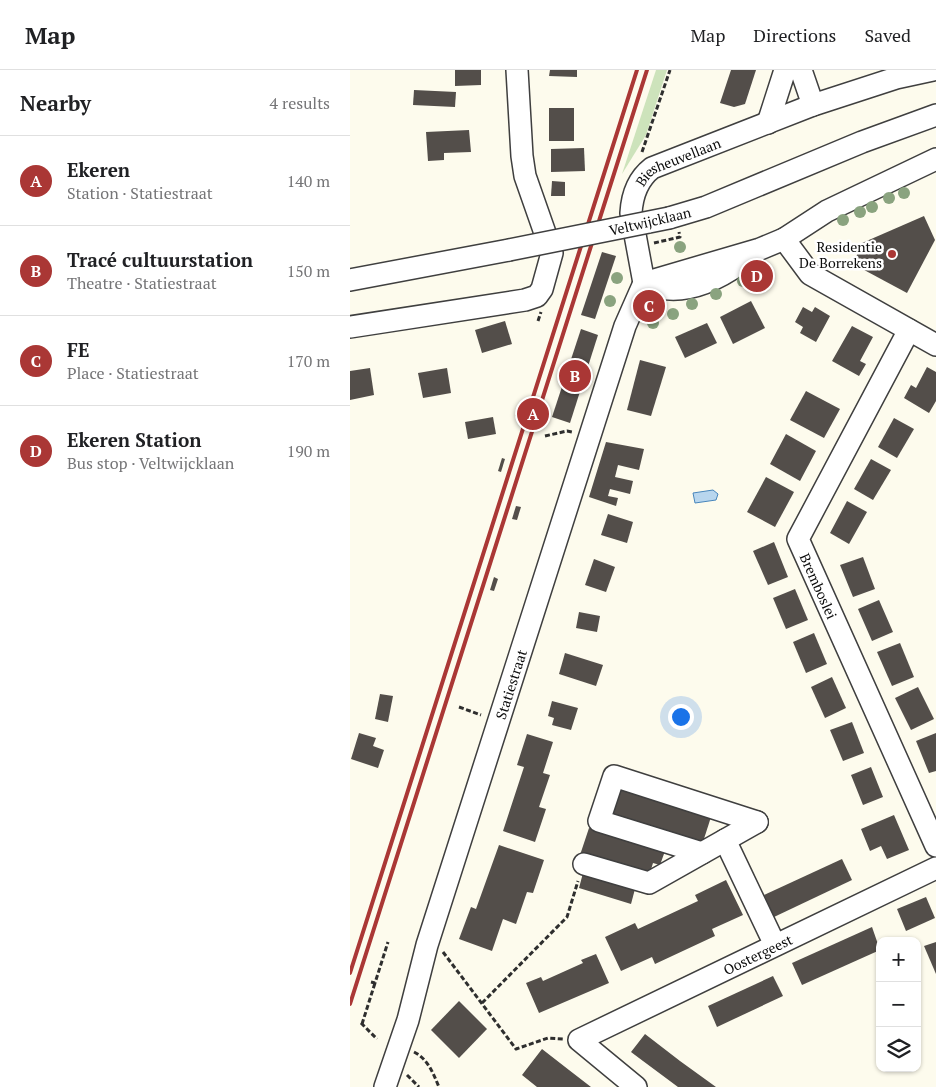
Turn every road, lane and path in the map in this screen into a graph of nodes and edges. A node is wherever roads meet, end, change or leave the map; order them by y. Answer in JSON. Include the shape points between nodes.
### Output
{"nodes":[{"id":1,"x":517,"y":70,"type":"edge"},
{"id":2,"x":670,"y":70,"type":"edge"},
{"id":3,"x":785,"y":70,"type":"edge"},
{"id":4,"x":801,"y":70,"type":"edge"},
{"id":5,"x":933,"y":70,"type":"edge"},
{"id":6,"x":813,"y":105,"type":"junction"},
{"id":7,"x":936,"y":115,"type":"edge"},
{"id":8,"x":768,"y":123,"type":"junction"},
{"id":9,"x":640,"y":157,"type":"dead end"},
{"id":10,"x":936,"y":159,"type":"edge"},
{"id":11,"x":680,"y":237,"type":"dead end"},
{"id":12,"x":784,"y":240,"type":"junction"},
{"id":13,"x":650,"y":244,"type":"dead end"},
{"id":14,"x":350,"y":280,"type":"edge"},
{"id":15,"x":644,"y":283,"type":"junction"},
{"id":16,"x":350,"y":327,"type":"edge"},
{"id":17,"x":909,"y":330,"type":"junction"},
{"id":18,"x":936,"y":345,"type":"edge"},
{"id":19,"x":545,"y":436,"type":"dead end"},
{"id":20,"x":590,"y":437,"type":"junction"},
{"id":21,"x":459,"y":707,"type":"dead end"},
{"id":22,"x":499,"y":720,"type":"junction"},
{"id":23,"x":725,"y":840,"type":"junction"},
{"id":24,"x":936,"y":846,"type":"edge"},
{"id":25,"x":702,"y":853,"type":"junction"},
{"id":26,"x":584,"y":864,"type":"joint"},
{"id":27,"x":936,"y":868,"type":"edge"},
{"id":28,"x":388,"y":942,"type":"dead end"},
{"id":29,"x":427,"y":945,"type":"junction"},
{"id":30,"x":775,"y":945,"type":"junction"},
{"id":31,"x":482,"y":1003,"type":"junction"},
{"id":32,"x":377,"y":1039,"type":"dead end"},
{"id":33,"x":579,"y":1040,"type":"junction"},
{"id":34,"x":399,"y":1046,"type":"junction"},
{"id":35,"x":405,"y":1074,"type":"dead end"},
{"id":36,"x":385,"y":1087,"type":"edge"},
{"id":37,"x":419,"y":1087,"type":"edge"},
{"id":38,"x":439,"y":1087,"type":"edge"},
{"id":39,"x":636,"y":1087,"type":"edge"}],
"edges":[{"from":1,"to":16,"type":"street","via":[[525,176],[552,253],[542,289],[537,296],[525,300]]},
{"from":2,"to":9,"type":"path"},
{"from":3,"to":8,"type":"street"},
{"from":4,"to":6,"type":"street"},
{"from":5,"to":6,"type":"street","name":"Biesheuvellaan","via":[[896,78]]},
{"from":6,"to":8,"type":"street","name":"Biesheuvellaan"},
{"from":7,"to":14,"type":"street","name":"Veltwijcklaan","bridge":true,"via":[[706,207],[669,218]]},
{"from":8,"to":15,"type":"street","name":"Biesheuvellaan","via":[[663,162],[649,170],[637,185],[631,213]]},
{"from":10,"to":12,"type":"street","via":[[827,211]]},
{"from":11,"to":13,"type":"path"},
{"from":12,"to":15,"type":"street","via":[[760,249],[725,274],[706,283],[668,290]]},
{"from":12,"to":17,"type":"street","via":[[810,274]]},
{"from":15,"to":20,"type":"street","name":"Statiestraat","via":[[625,326]]},
{"from":17,"to":18,"type":"street"},
{"from":17,"to":24,"type":"street","name":"Bremboslei","via":[[798,539]]},
{"from":19,"to":20,"type":"path","via":[[567,431]]},
{"from":20,"to":22,"type":"street","name":"Statiestraat"},
{"from":21,"to":22,"type":"path"},
{"from":22,"to":29,"type":"street","name":"Statiestraat"},
{"from":23,"to":25,"type":"street"},
{"from":23,"to":25,"type":"street","via":[[757,822],[614,776],[599,821]]},
{"from":23,"to":30,"type":"street"},
{"from":25,"to":26,"type":"street","via":[[649,883]]},
{"from":26,"to":31,"type":"path","via":[[567,918]]},
{"from":27,"to":30,"type":"street","name":"Oostergeest"},
{"from":28,"to":32,"type":"path","via":[[361,1023]]},
{"from":29,"to":31,"type":"path","via":[[444,952]]},
{"from":29,"to":34,"type":"street","name":"Statiestraat"},
{"from":30,"to":33,"type":"street","name":"Oostergeest"},
{"from":31,"to":33,"type":"path","via":[[516,1049],[548,1038]]},
{"from":33,"to":39,"type":"street"},
{"from":34,"to":36,"type":"street","name":"Statiestraat"},
{"from":34,"to":38,"type":"path","via":[[423,1058]]},
{"from":35,"to":37,"type":"path"}]}
